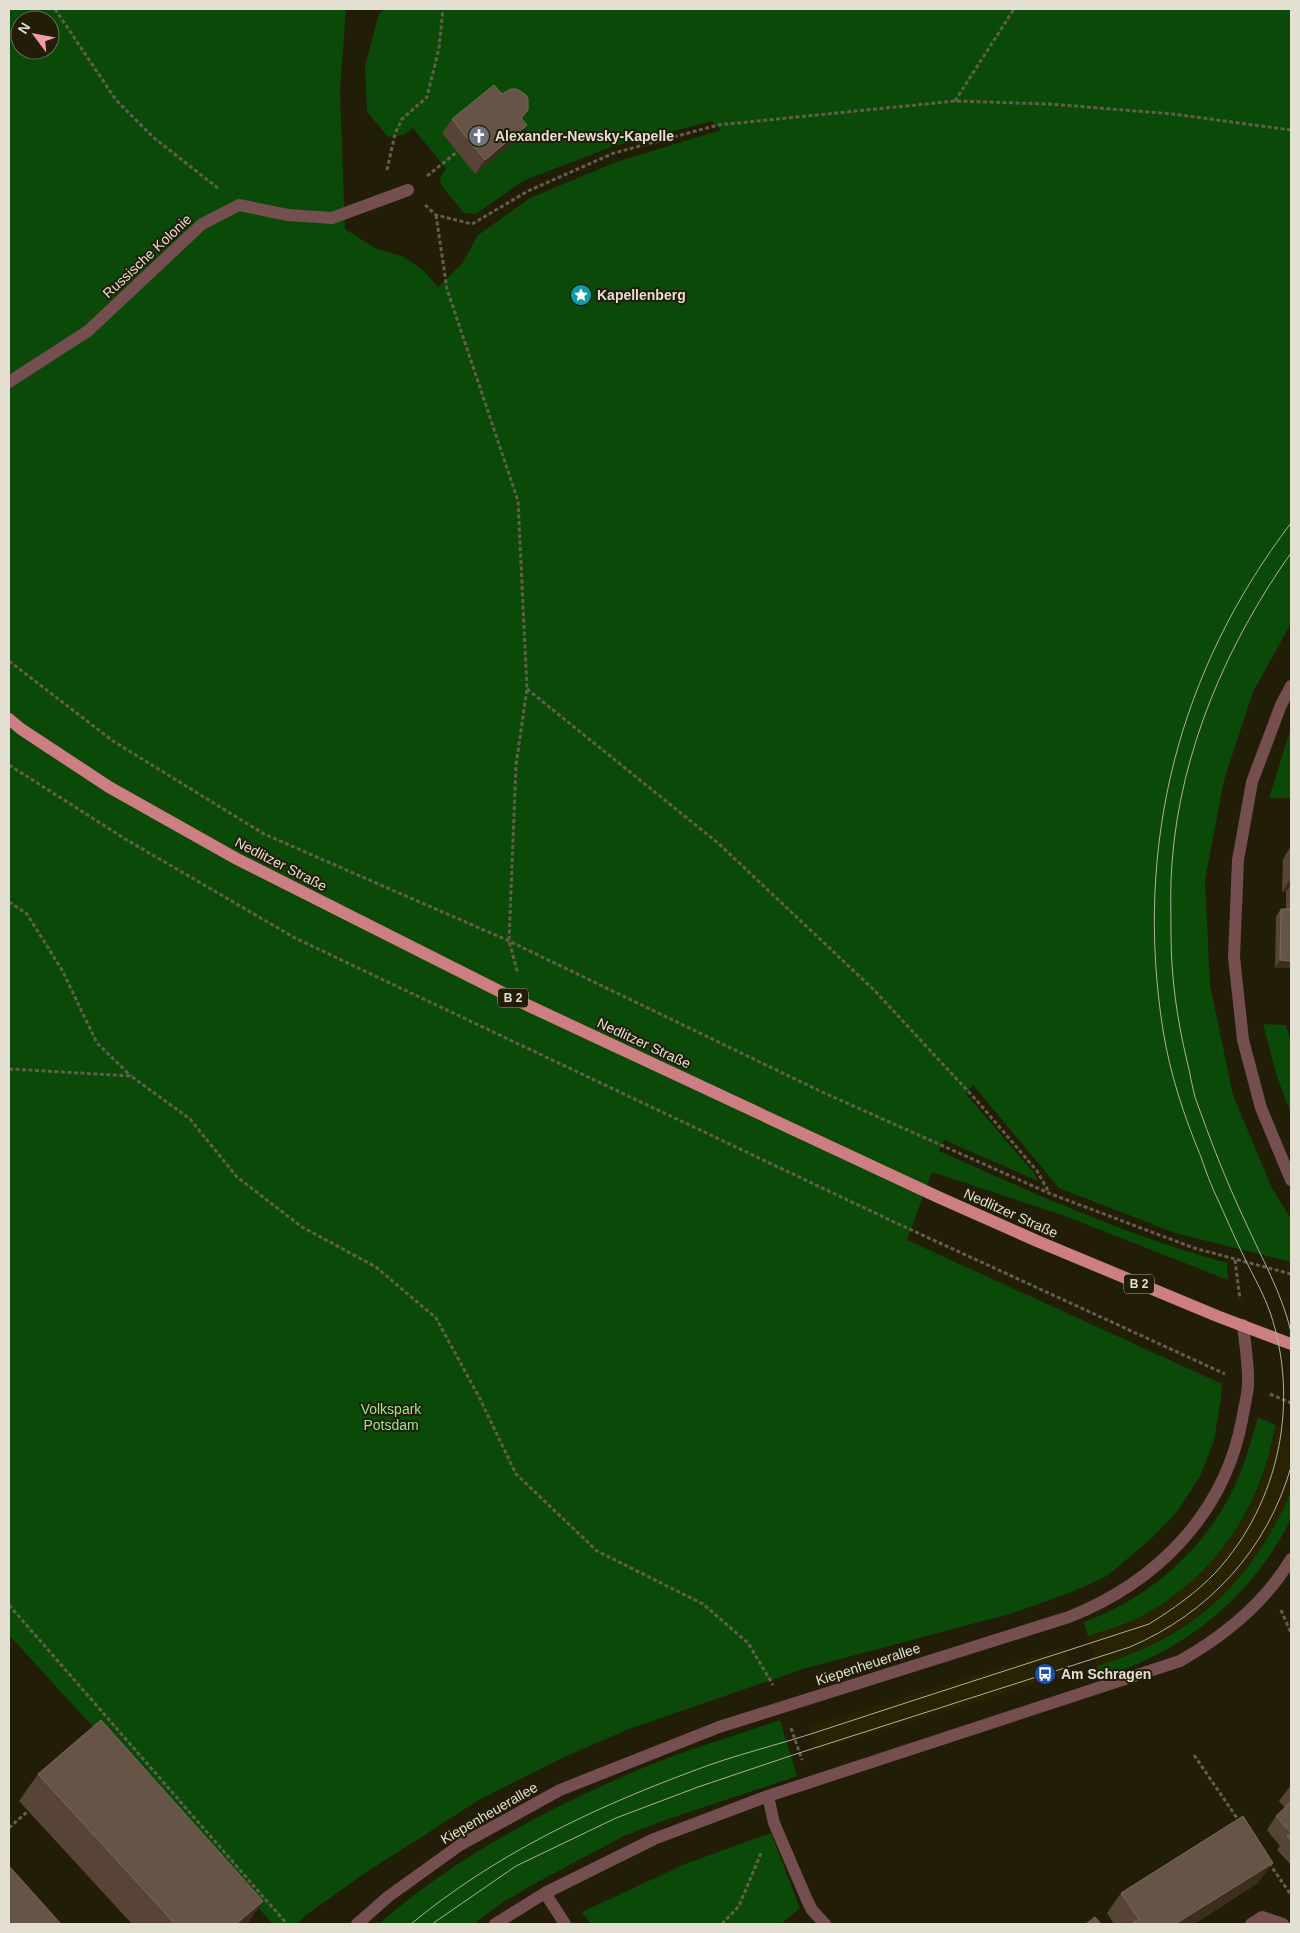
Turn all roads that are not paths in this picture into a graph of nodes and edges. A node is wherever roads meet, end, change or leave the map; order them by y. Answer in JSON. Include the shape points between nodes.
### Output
{"nodes":[{"id":1,"x":408,"y":190,"type":"road end"},
{"id":2,"x":9,"y":382,"type":"edge"},
{"id":3,"x":1291,"y":686,"type":"edge"},
{"id":4,"x":9,"y":719,"type":"edge"},
{"id":5,"x":1291,"y":1180,"type":"edge"},
{"id":6,"x":1243,"y":1325,"type":"junction"},
{"id":7,"x":1291,"y":1344,"type":"edge"},
{"id":8,"x":1291,"y":1559,"type":"edge"},
{"id":9,"x":768,"y":1796,"type":"junction"},
{"id":10,"x":545,"y":1894,"type":"junction"},
{"id":11,"x":357,"y":1924,"type":"edge"},
{"id":12,"x":495,"y":1924,"type":"edge"},
{"id":13,"x":565,"y":1924,"type":"edge"},
{"id":14,"x":825,"y":1924,"type":"edge"},
{"id":15,"x":1250,"y":1924,"type":"edge"},
{"id":16,"x":1283,"y":1924,"type":"edge"}],
"edges":[{"from":1,"to":2,"type":"street","name":"Russische Kolonie","via":[[332,218],[288,215],[239,205],[202,224],[88,331]]},
{"from":3,"to":5,"type":"street","via":[[1280,705],[1252,782],[1238,860],[1234,956],[1243,1040],[1261,1108]]},
{"from":4,"to":6,"type":"main road","name":"Nedlitzer Straße","number":"B 2","via":[[110,787],[237,859],[527,1005],[938,1197],[1124,1278]]},
{"from":6,"to":7,"type":"main road","name":"Nedlitzer Straße","number":"B 2"},
{"from":6,"to":11,"type":"street","name":"Kiepenheuerallee","via":[[1248,1385],[1240,1432],[1220,1485],[1182,1542],[1132,1585],[1078,1613],[719,1727],[560,1790],[460,1845],[389,1896]]},
{"from":8,"to":9,"type":"street","via":[[1250,1610],[1214,1640],[1180,1661]]},
{"from":9,"to":10,"type":"street","via":[[654,1839]]},
{"from":9,"to":14,"type":"street","via":[[774,1823],[807,1900]]},
{"from":10,"to":12,"type":"street"},
{"from":10,"to":13,"type":"street"},
{"from":15,"to":16,"type":"street","via":[[1262,1917]]}]}
